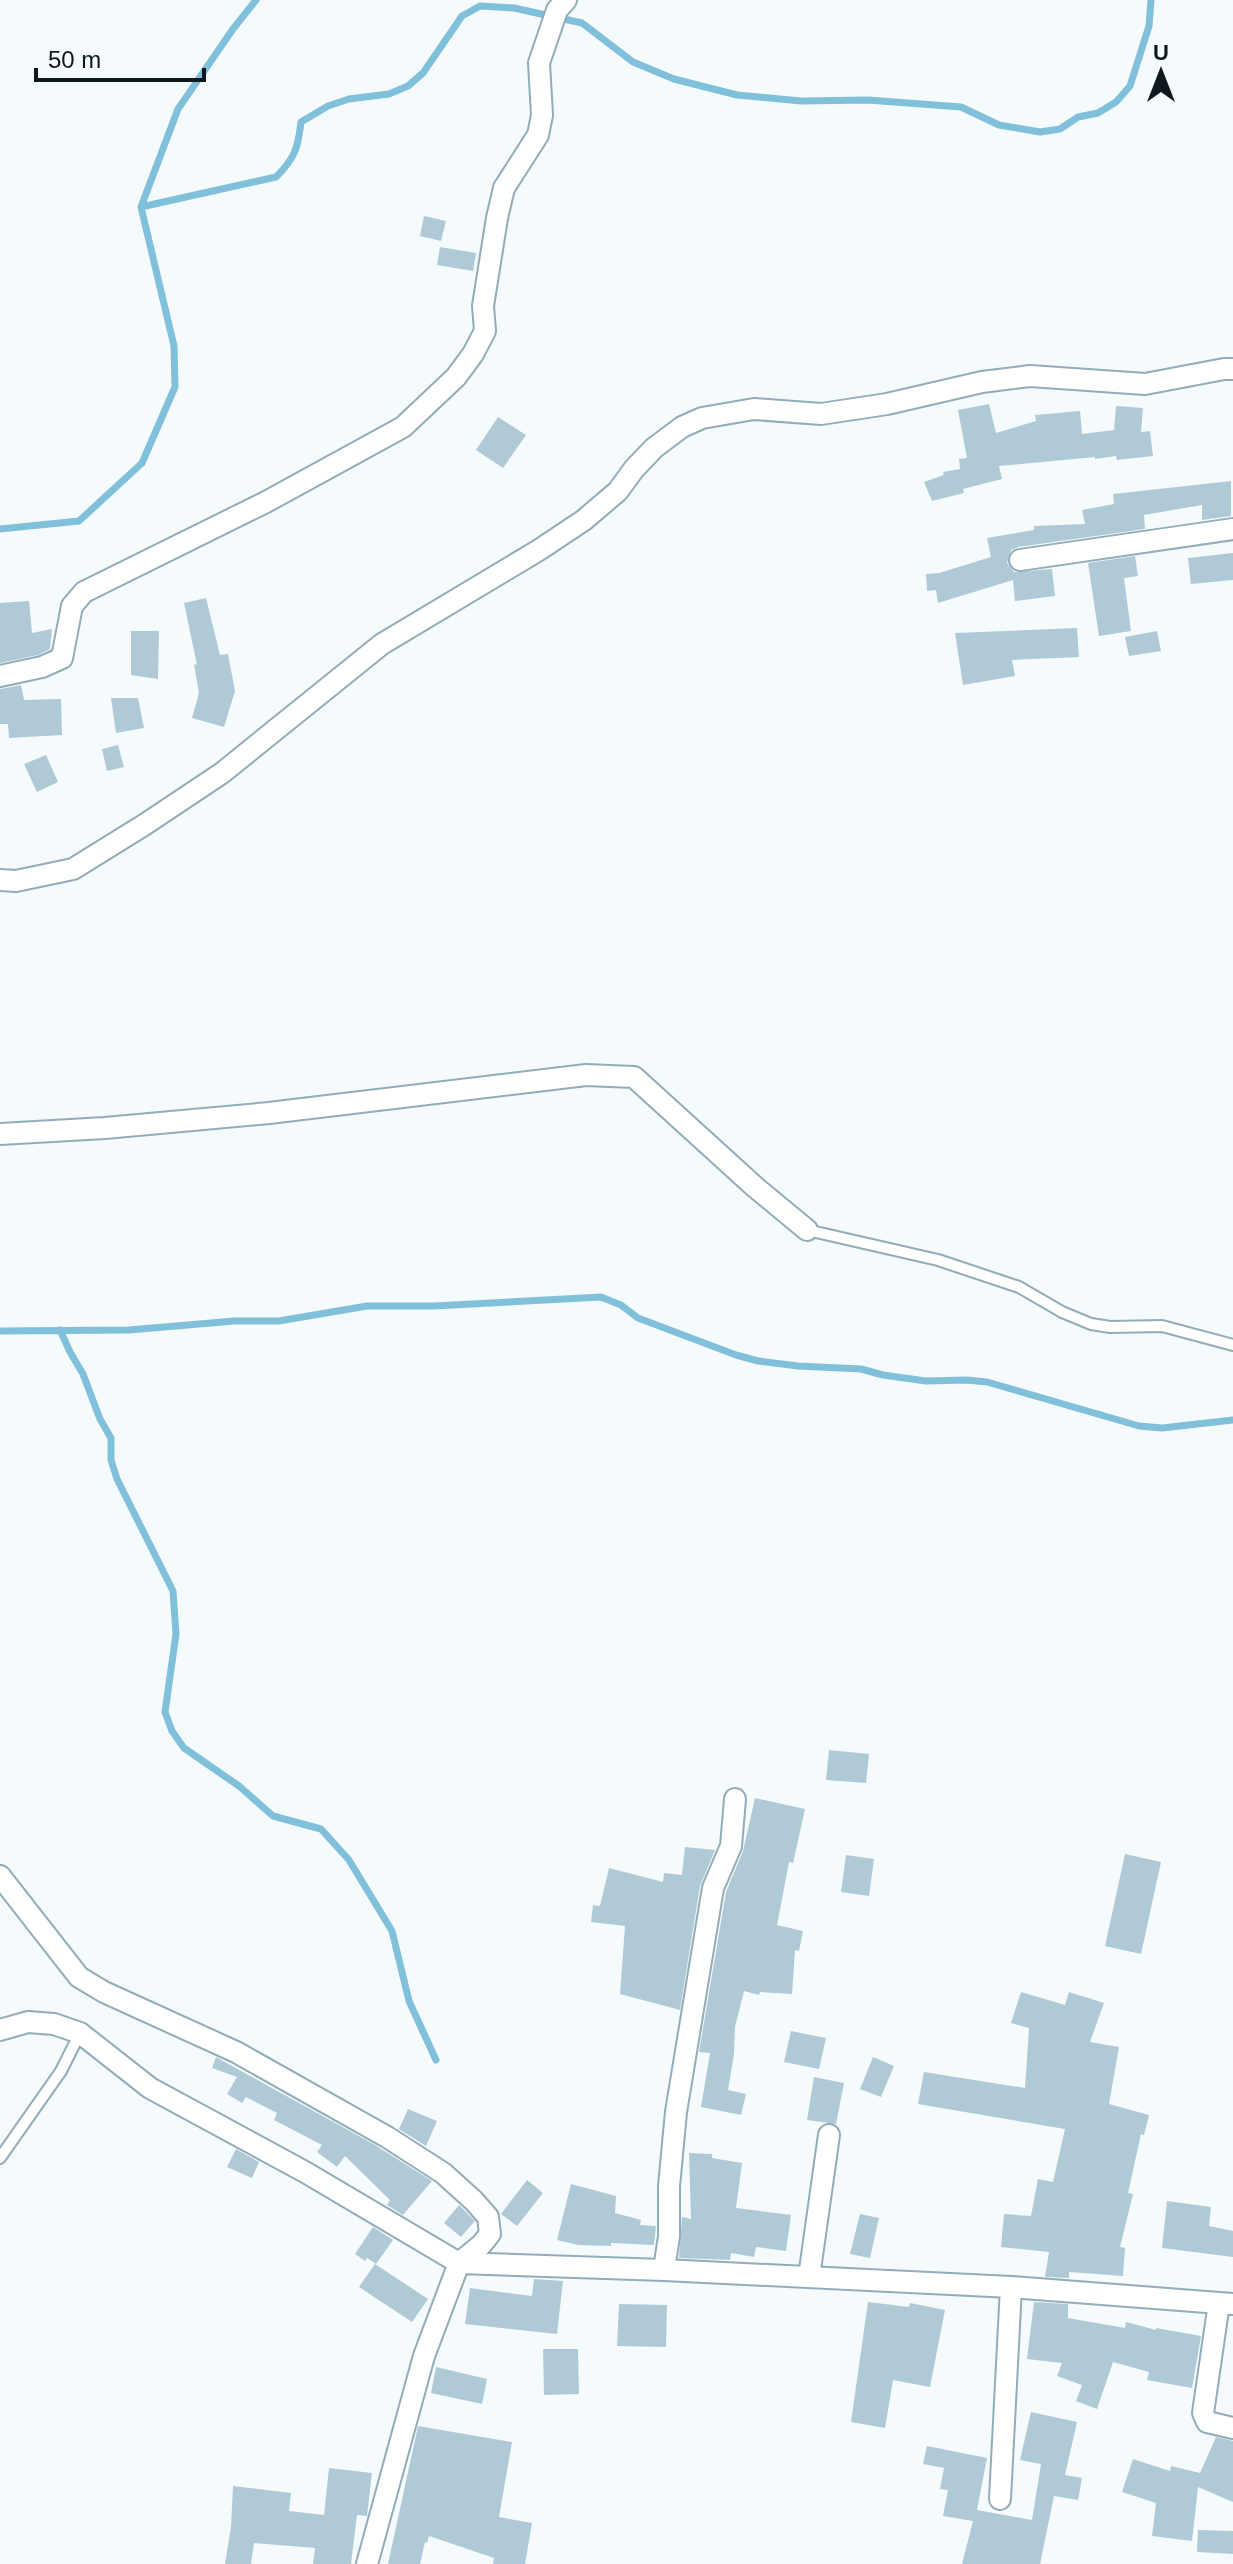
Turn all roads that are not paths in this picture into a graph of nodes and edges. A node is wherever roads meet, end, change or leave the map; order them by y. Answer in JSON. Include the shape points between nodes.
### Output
{"nodes":[{"id":1,"x":566,"y":0,"type":"edge"},
{"id":2,"x":1233,"y":369,"type":"edge"},
{"id":3,"x":1233,"y":529,"type":"edge"},
{"id":4,"x":1020,"y":560,"type":"dead end"},
{"id":5,"x":0,"y":676,"type":"edge"},
{"id":6,"x":0,"y":880,"type":"edge"},
{"id":7,"x":0,"y":1134,"type":"edge"},
{"id":8,"x":807,"y":1230,"type":"joint"},
{"id":9,"x":1233,"y":1345,"type":"edge"},
{"id":10,"x":735,"y":1799,"type":"dead end"},
{"id":11,"x":0,"y":1876,"type":"edge"},
{"id":12,"x":0,"y":2030,"type":"edge"},
{"id":13,"x":80,"y":2033,"type":"junction"},
{"id":14,"x":829,"y":2135,"type":"dead end"},
{"id":15,"x":0,"y":2158,"type":"edge"},
{"id":16,"x":459,"y":2263,"type":"junction"},
{"id":17,"x":664,"y":2270,"type":"junction"},
{"id":18,"x":809,"y":2277,"type":"junction"},
{"id":19,"x":1011,"y":2287,"type":"junction"},
{"id":20,"x":1226,"y":2304,"type":"edge"},
{"id":21,"x":1233,"y":2428,"type":"edge"},
{"id":22,"x":1000,"y":2499,"type":"dead end"},
{"id":23,"x":367,"y":2564,"type":"edge"}],
"edges":[{"from":1,"to":5,"type":"street","via":[[557,10],[539,63],[538,135],[504,188],[483,306],[485,331],[456,377],[403,427],[84,592],[72,606],[62,658]]},
{"from":2,"to":6,"type":"street","via":[[1145,384],[1030,376],[821,414],[754,409],[702,418],[654,448],[618,491],[584,520],[382,644],[222,773],[144,825],[73,869]]},
{"from":3,"to":4,"type":"street"},
{"from":7,"to":8,"type":"street","via":[[269,1113],[586,1075],[634,1077]]},
{"from":8,"to":9,"type":"lane","via":[[938,1260],[1019,1287],[1091,1324],[1162,1326]]},
{"from":10,"to":17,"type":"street","via":[[731,1846],[713,1888],[676,2112]]},
{"from":11,"to":16,"type":"street","via":[[79,1977],[236,2052],[443,2173],[488,2217],[490,2234]]},
{"from":12,"to":13,"type":"street","via":[[28,2022]]},
{"from":13,"to":15,"type":"lane","via":[[61,2071]]},
{"from":13,"to":16,"type":"street","via":[[150,2088]]},
{"from":14,"to":18,"type":"street"},
{"from":16,"to":17,"type":"street"},
{"from":16,"to":23,"type":"street","via":[[424,2356]]},
{"from":17,"to":18,"type":"street"},
{"from":18,"to":19,"type":"street"},
{"from":19,"to":20,"type":"street"},
{"from":19,"to":22,"type":"street"},
{"from":20,"to":21,"type":"street","via":[[1203,2413],[1207,2422]]}]}
